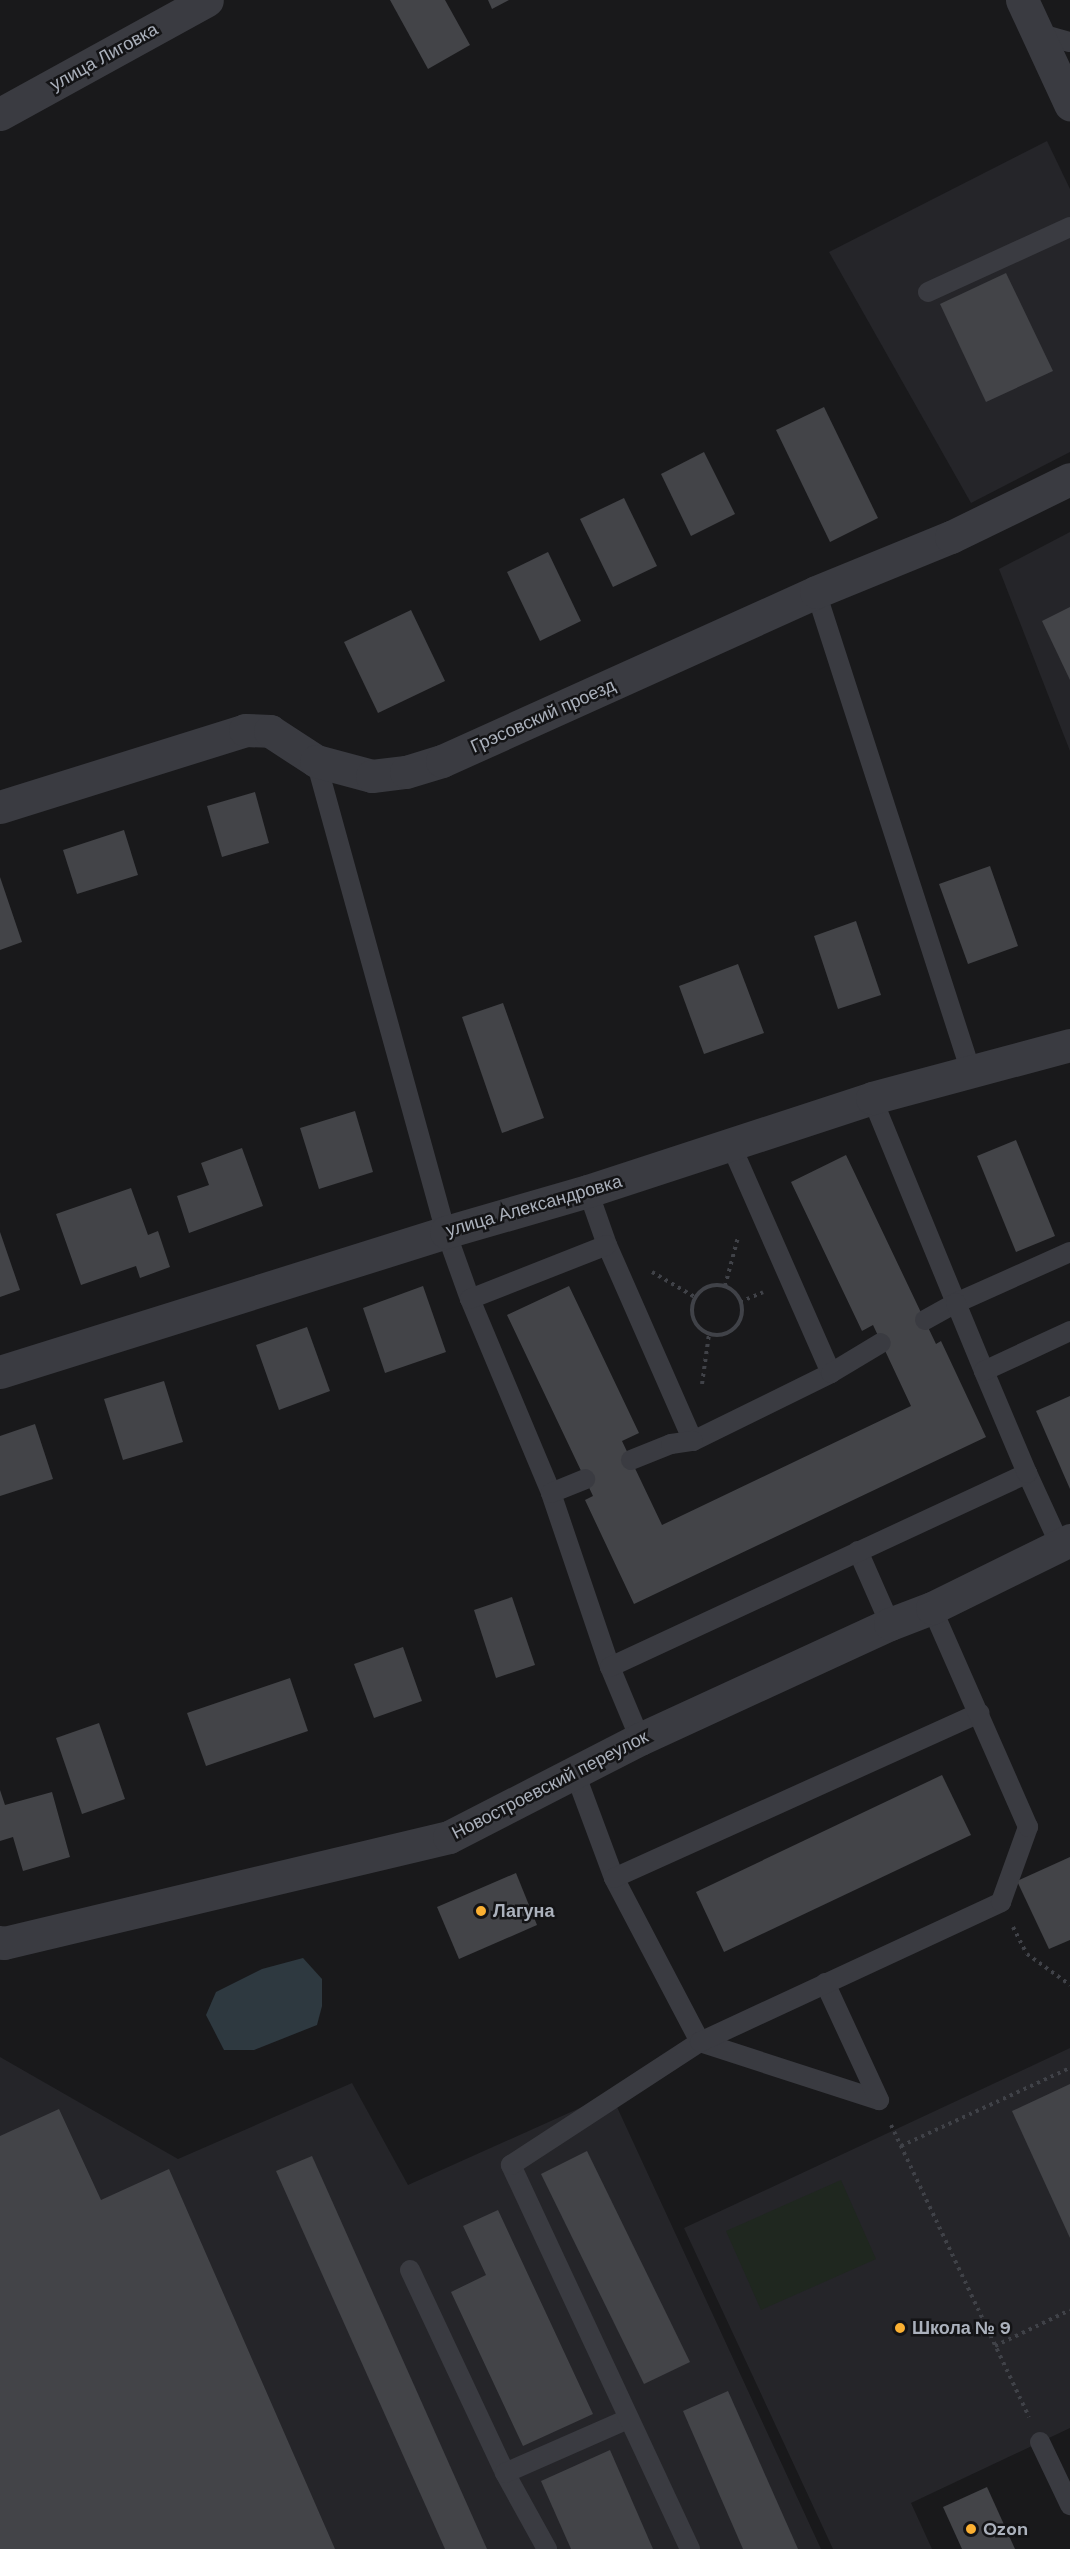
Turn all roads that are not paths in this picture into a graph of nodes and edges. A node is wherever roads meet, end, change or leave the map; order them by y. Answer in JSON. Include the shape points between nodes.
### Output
{"nodes":[{"id":1,"x":207,"y":0,"type":"edge"},
{"id":2,"x":1022,"y":0,"type":"edge"},
{"id":3,"x":1038,"y":33,"type":"junction"},
{"id":4,"x":1070,"y":42,"type":"edge"},
{"id":5,"x":1070,"y":104,"type":"edge"},
{"id":6,"x":0,"y":114,"type":"edge"},
{"id":7,"x":1070,"y":227,"type":"edge"},
{"id":8,"x":928,"y":292,"type":"dead end"},
{"id":9,"x":1070,"y":479,"type":"edge"},
{"id":10,"x":816,"y":592,"type":"junction"},
{"id":11,"x":315,"y":761,"type":"junction"},
{"id":12,"x":0,"y":807,"type":"edge"},
{"id":13,"x":1070,"y":1045,"type":"edge"},
{"id":14,"x":971,"y":1072,"type":"junction"},
{"id":15,"x":872,"y":1098,"type":"junction"},
{"id":16,"x":731,"y":1145,"type":"junction"},
{"id":17,"x":588,"y":1191,"type":"junction"},
{"id":18,"x":446,"y":1232,"type":"junction"},
{"id":19,"x":607,"y":1245,"type":"junction"},
{"id":20,"x":1070,"y":1252,"type":"edge"},
{"id":21,"x":470,"y":1299,"type":"junction"},
{"id":22,"x":956,"y":1303,"type":"junction"},
{"id":23,"x":925,"y":1320,"type":"dead end"},
{"id":24,"x":1070,"y":1331,"type":"edge"},
{"id":25,"x":881,"y":1343,"type":"dead end"},
{"id":26,"x":984,"y":1371,"type":"junction"},
{"id":27,"x":0,"y":1372,"type":"edge"},
{"id":28,"x":831,"y":1373,"type":"junction"},
{"id":29,"x":693,"y":1441,"type":"junction"},
{"id":30,"x":631,"y":1460,"type":"dead end"},
{"id":31,"x":1027,"y":1473,"type":"junction"},
{"id":32,"x":585,"y":1479,"type":"dead end"},
{"id":33,"x":551,"y":1493,"type":"junction"},
{"id":34,"x":1065,"y":1543,"type":"edge"},
{"id":35,"x":858,"y":1551,"type":"junction"},
{"id":36,"x":932,"y":1608,"type":"junction"},
{"id":37,"x":890,"y":1624,"type":"junction"},
{"id":38,"x":610,"y":1667,"type":"junction"},
{"id":39,"x":980,"y":1713,"type":"junction"},
{"id":40,"x":640,"y":1739,"type":"junction"},
{"id":41,"x":575,"y":1773,"type":"junction"},
{"id":42,"x":614,"y":1878,"type":"junction"},
{"id":43,"x":0,"y":1942,"type":"edge"},
{"id":44,"x":825,"y":1983,"type":"junction"},
{"id":45,"x":700,"y":2042,"type":"junction"},
{"id":46,"x":410,"y":2270,"type":"dead end"},
{"id":47,"x":628,"y":2419,"type":"junction"},
{"id":48,"x":1040,"y":2442,"type":"road end"},
{"id":49,"x":505,"y":2473,"type":"junction"},
{"id":50,"x":1070,"y":2505,"type":"edge"},
{"id":51,"x":547,"y":2549,"type":"edge"},
{"id":52,"x":690,"y":2549,"type":"edge"}],
"edges":[{"from":1,"to":6,"type":"street","name":"улица Лиговка"},
{"from":2,"to":3,"type":"street"},
{"from":3,"to":4,"type":"lane"},
{"from":3,"to":5,"type":"street"},
{"from":7,"to":8,"type":"lane"},
{"from":9,"to":10,"type":"street","name":"Грэсовский проезд","via":[[951,537]]},
{"from":10,"to":11,"type":"street","name":"Грэсовский проезд","via":[[442,761],[406,772],[372,776]]},
{"from":10,"to":14,"type":"lane"},
{"from":11,"to":12,"type":"street","name":"Грэсовский проезд","via":[[270,731],[245,730]]},
{"from":11,"to":18,"type":"lane"},
{"from":13,"to":14,"type":"street","name":"улица Александровка"},
{"from":14,"to":15,"type":"street","name":"улица Александровка"},
{"from":15,"to":16,"type":"street","name":"улица Александровка"},
{"from":15,"to":22,"type":"lane"},
{"from":16,"to":17,"type":"street","name":"улица Александровка"},
{"from":16,"to":28,"type":"lane"},
{"from":17,"to":18,"type":"street","name":"улица Александровка"},
{"from":17,"to":19,"type":"lane"},
{"from":18,"to":21,"type":"lane"},
{"from":18,"to":27,"type":"street","name":"улица Александровка"},
{"from":19,"to":21,"type":"lane"},
{"from":19,"to":29,"type":"lane"},
{"from":20,"to":22,"type":"lane"},
{"from":21,"to":33,"type":"lane"},
{"from":22,"to":23,"type":"lane"},
{"from":22,"to":26,"type":"lane"},
{"from":24,"to":26,"type":"lane"},
{"from":25,"to":28,"type":"lane"},
{"from":26,"to":31,"type":"lane"},
{"from":28,"to":29,"type":"lane"},
{"from":29,"to":30,"type":"lane","via":[[670,1444]]},
{"from":31,"to":34,"type":"lane"},
{"from":31,"to":35,"type":"lane"},
{"from":32,"to":33,"type":"lane"},
{"from":33,"to":38,"type":"lane"},
{"from":34,"to":36,"type":"street","name":"Новостроевский переулок"},
{"from":35,"to":37,"type":"lane"},
{"from":35,"to":38,"type":"lane"},
{"from":36,"to":37,"type":"street","name":"Новостроевский переулок"},
{"from":36,"to":39,"type":"lane"},
{"from":37,"to":40,"type":"street","name":"Новостроевский переулок"},
{"from":38,"to":40,"type":"lane"},
{"from":39,"to":42,"type":"lane"},
{"from":39,"to":44,"type":"lane","via":[[1028,1827],[1000,1902]]},
{"from":40,"to":41,"type":"street","name":"Новостроевский переулок"},
{"from":41,"to":42,"type":"lane"},
{"from":41,"to":43,"type":"street","name":"Новостроевский переулок","via":[[449,1837]]},
{"from":42,"to":45,"type":"lane"},
{"from":44,"to":45,"type":"lane"},
{"from":44,"to":45,"type":"lane","via":[[879,2100]]},
{"from":45,"to":47,"type":"lane","via":[[511,2165]]},
{"from":46,"to":49,"type":"lane"},
{"from":47,"to":49,"type":"lane"},
{"from":47,"to":52,"type":"lane"},
{"from":48,"to":50,"type":"lane"},
{"from":49,"to":51,"type":"lane"}]}
